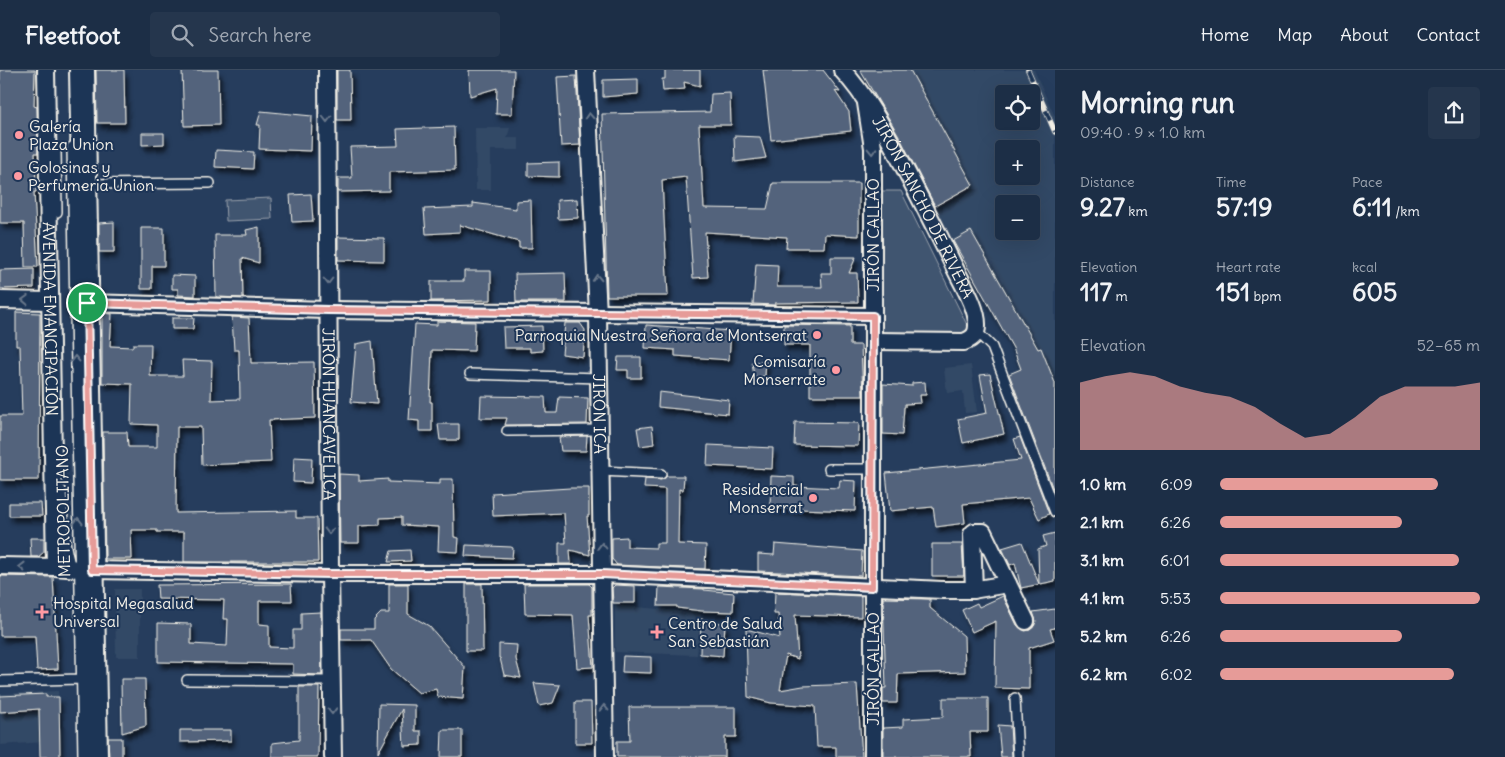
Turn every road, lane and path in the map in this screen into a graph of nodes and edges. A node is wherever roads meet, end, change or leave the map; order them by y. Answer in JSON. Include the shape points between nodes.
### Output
{"nodes":[{"id":1,"x":46,"y":70,"type":"edge"},
{"id":2,"x":54,"y":70,"type":"edge"},
{"id":3,"x":82,"y":70,"type":"edge"},
{"id":4,"x":327,"y":70,"type":"edge"},
{"id":5,"x":586,"y":70,"type":"edge"},
{"id":6,"x":842,"y":70,"type":"edge"},
{"id":7,"x":855,"y":78,"type":"edge"},
{"id":8,"x":866,"y":102,"type":"junction"},
{"id":9,"x":72,"y":133,"type":"dead end"},
{"id":10,"x":210,"y":183,"type":"dead end"},
{"id":11,"x":85,"y":184,"type":"junction"},
{"id":12,"x":0,"y":300,"type":"edge"},
{"id":13,"x":50,"y":301,"type":"junction"},
{"id":14,"x":87,"y":303,"type":"junction"},
{"id":15,"x":328,"y":310,"type":"junction"},
{"id":16,"x":598,"y":314,"type":"junction"},
{"id":17,"x":873,"y":316,"type":"junction"},
{"id":18,"x":976,"y":332,"type":"junction"},
{"id":19,"x":874,"y":341,"type":"junction"},
{"id":20,"x":470,"y":374,"type":"dead end"},
{"id":21,"x":599,"y":378,"type":"junction"},
{"id":22,"x":600,"y":430,"type":"junction"},
{"id":23,"x":507,"y":431,"type":"dead end"},
{"id":24,"x":873,"y":469,"type":"junction"},
{"id":25,"x":601,"y":470,"type":"junction"},
{"id":26,"x":829,"y":470,"type":"dead end"},
{"id":27,"x":661,"y":474,"type":"dead end"},
{"id":28,"x":1055,"y":512,"type":"edge"},
{"id":29,"x":0,"y":566,"type":"edge"},
{"id":30,"x":74,"y":569,"type":"junction"},
{"id":31,"x":330,"y":574,"type":"junction"},
{"id":32,"x":602,"y":574,"type":"junction"},
{"id":33,"x":1008,"y":584,"type":"junction"},
{"id":34,"x":872,"y":587,"type":"junction"},
{"id":35,"x":974,"y":590,"type":"junction"},
{"id":36,"x":1026,"y":621,"type":"dead end"},
{"id":37,"x":81,"y":678,"type":"junction"},
{"id":38,"x":187,"y":680,"type":"dead end"},
{"id":39,"x":0,"y":681,"type":"edge"},
{"id":40,"x":331,"y":681,"type":"junction"},
{"id":41,"x":1015,"y":698,"type":"dead end"},
{"id":42,"x":83,"y":757,"type":"edge"},
{"id":43,"x":95,"y":757,"type":"edge"},
{"id":44,"x":333,"y":757,"type":"edge"},
{"id":45,"x":605,"y":757,"type":"edge"},
{"id":46,"x":873,"y":757,"type":"edge"},
{"id":47,"x":1018,"y":757,"type":"edge"}],
"edges":[{"from":1,"to":13,"type":"street","name":"AVENIDA EMANCIPACIÓN"},
{"from":2,"to":30,"type":"lane","name":"METROPOLITANO","via":[[60,463],[63,533]]},
{"from":3,"to":11,"type":"main road","name":"AVENIDA EMANCIPACIÓN"},
{"from":4,"to":15,"type":"street","name":"JIRÓN HUANCAVELICA","one_way":true},
{"from":16,"to":5,"type":"street","name":"JIRÓN ICA","one_way":true},
{"from":6,"to":7,"type":"street","name":"JIRÓN SANCHO DE RIVERA"},
{"from":7,"to":8,"type":"street","name":"JIRÓN SANCHO DE RIVERA"},
{"from":8,"to":17,"type":"street","name":"JIRÓN CALLAO","one_way":true,"via":[[872,148]]},
{"from":8,"to":18,"type":"street","name":"JIRÓN SANCHO DE RIVERA","via":[[880,121],[961,281],[976,315]]},
{"from":30,"to":9,"type":"lane","name":"METROPOLITANO","one_way":true},
{"from":10,"to":11,"type":"lane"},
{"from":11,"to":14,"type":"main road","name":"AVENIDA EMANCIPACIÓN"},
{"from":13,"to":12,"type":"street","one_way":true},
{"from":13,"to":30,"type":"street","name":"AVENIDA EMANCIPACIÓN"},
{"from":14,"to":15,"type":"street"},
{"from":14,"to":30,"type":"main road","name":"AVENIDA EMANCIPACIÓN"},
{"from":15,"to":16,"type":"street"},
{"from":15,"to":31,"type":"street","name":"JIRÓN HUANCAVELICA","one_way":true},
{"from":16,"to":17,"type":"street"},
{"from":16,"to":21,"type":"street","name":"JIRÓN ICA"},
{"from":17,"to":19,"type":"street","name":"JIRÓN CALLAO"},
{"from":18,"to":19,"type":"street","via":[[964,342]]},
{"from":18,"to":28,"type":"lane","via":[[992,347]]},
{"from":19,"to":24,"type":"street","name":"JIRÓN CALLAO"},
{"from":20,"to":21,"type":"lane"},
{"from":21,"to":22,"type":"street","name":"JIRÓN ICA"},
{"from":22,"to":23,"type":"lane"},
{"from":22,"to":25,"type":"street","name":"JIRÓN ICA"},
{"from":24,"to":26,"type":"lane"},
{"from":24,"to":34,"type":"street","name":"JIRÓN CALLAO"},
{"from":25,"to":27,"type":"lane"},
{"from":32,"to":25,"type":"street","name":"JIRÓN ICA","one_way":true},
{"from":30,"to":29,"type":"street","one_way":true},
{"from":30,"to":31,"type":"street"},
{"from":30,"to":37,"type":"lane","name":"METROPOLITANO","via":[[79,591]]},
{"from":30,"to":43,"type":"main road","name":"AVENIDA EMANCIPACIÓN"},
{"from":31,"to":32,"type":"street"},
{"from":31,"to":40,"type":"street","name":"JIRÓN HUANCAVELICA"},
{"from":32,"to":34,"type":"street"},
{"from":45,"to":32,"type":"street","name":"JIRÓN ICA","one_way":true},
{"from":33,"to":35,"type":"street"},
{"from":33,"to":35,"type":"street","via":[[984,533],[974,532]]},
{"from":33,"to":36,"type":"street"},
{"from":34,"to":35,"type":"street"},
{"from":34,"to":46,"type":"street","name":"JIRÓN CALLAO"},
{"from":37,"to":39,"type":"lane"},
{"from":37,"to":42,"type":"lane","name":"METROPOLITANO"},
{"from":38,"to":40,"type":"lane"},
{"from":40,"to":44,"type":"street","name":"JIRÓN HUANCAVELICA","one_way":true},
{"from":41,"to":47,"type":"lane"}]}
